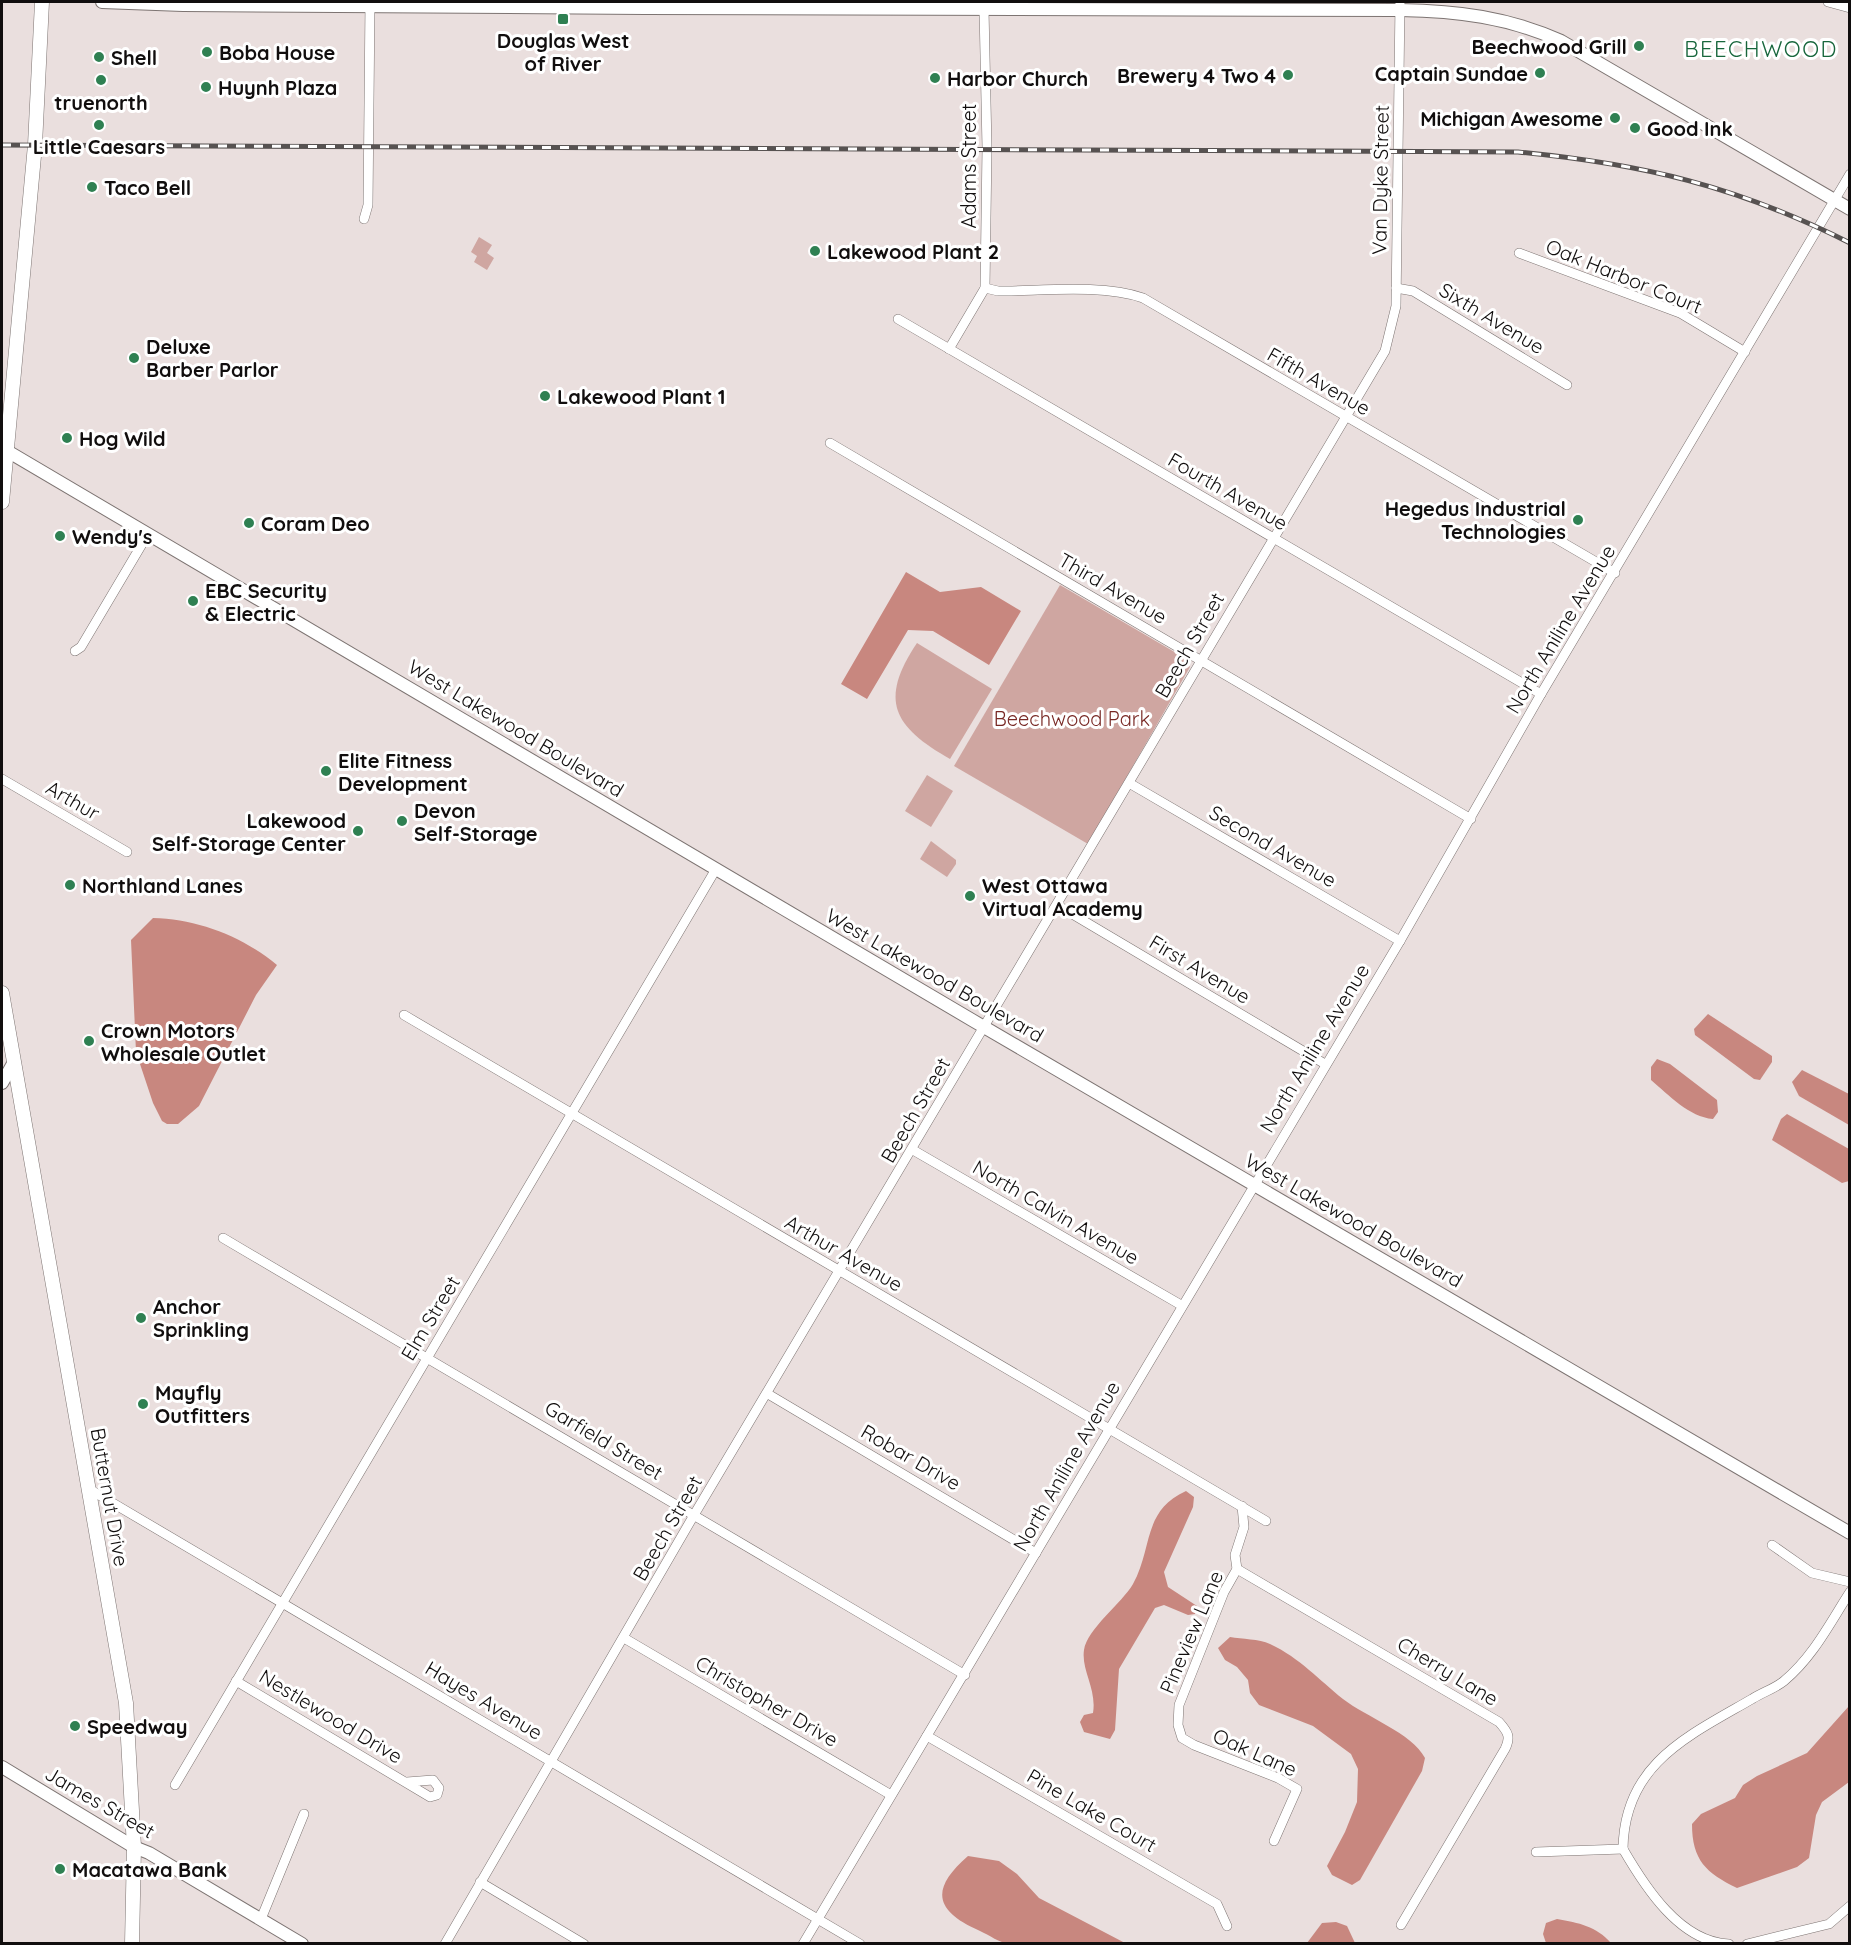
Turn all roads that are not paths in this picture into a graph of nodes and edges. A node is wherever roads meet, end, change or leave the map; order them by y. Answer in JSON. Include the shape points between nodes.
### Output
{"nodes":[{"id":1,"x":42,"y":2,"type":"edge"},
{"id":2,"x":102,"y":2,"type":"edge"},
{"id":3,"x":1828,"y":2,"type":"edge"},
{"id":4,"x":370,"y":4,"type":"edge"},
{"id":5,"x":783,"y":5,"type":"edge"},
{"id":6,"x":1194,"y":5,"type":"edge"},
{"id":7,"x":1400,"y":6,"type":"edge"},
{"id":8,"x":1850,"y":8,"type":"edge"},
{"id":9,"x":984,"y":9,"type":"junction"},
{"id":10,"x":1845,"y":181,"type":"edge"},
{"id":11,"x":1834,"y":200,"type":"junction"},
{"id":12,"x":1850,"y":209,"type":"edge"},
{"id":13,"x":364,"y":219,"type":"dead end"},
{"id":14,"x":1519,"y":253,"type":"dead end"},
{"id":15,"x":985,"y":288,"type":"junction"},
{"id":16,"x":1396,"y":288,"type":"junction"},
{"id":17,"x":898,"y":319,"type":"dead end"},
{"id":18,"x":949,"y":349,"type":"junction"},
{"id":19,"x":1745,"y":352,"type":"junction"},
{"id":20,"x":1567,"y":385,"type":"dead end"},
{"id":21,"x":1346,"y":418,"type":"junction"},
{"id":22,"x":830,"y":443,"type":"dead end"},
{"id":23,"x":4,"y":449,"type":"edge"},
{"id":24,"x":2,"y":502,"type":"edge"},
{"id":25,"x":148,"y":534,"type":"junction"},
{"id":26,"x":1272,"y":537,"type":"junction"},
{"id":27,"x":1615,"y":573,"type":"junction"},
{"id":28,"x":75,"y":651,"type":"dead end"},
{"id":29,"x":1202,"y":661,"type":"junction"},
{"id":30,"x":1541,"y":694,"type":"junction"},
{"id":31,"x":2,"y":779,"type":"edge"},
{"id":32,"x":1129,"y":783,"type":"junction"},
{"id":33,"x":1471,"y":819,"type":"junction"},
{"id":34,"x":127,"y":852,"type":"dead end"},
{"id":35,"x":716,"y":869,"type":"junction"},
{"id":36,"x":1057,"y":905,"type":"junction"},
{"id":37,"x":1400,"y":941,"type":"junction"},
{"id":38,"x":2,"y":993,"type":"edge"},
{"id":39,"x":3,"y":1013,"type":"edge"},
{"id":40,"x":404,"y":1015,"type":"dead end"},
{"id":41,"x":984,"y":1027,"type":"junction"},
{"id":42,"x":14,"y":1062,"type":"junction"},
{"id":43,"x":1325,"y":1064,"type":"junction"},
{"id":44,"x":2,"y":1083,"type":"edge"},
{"id":45,"x":572,"y":1114,"type":"junction"},
{"id":46,"x":913,"y":1150,"type":"junction"},
{"id":47,"x":1255,"y":1183,"type":"junction"},
{"id":48,"x":223,"y":1238,"type":"dead end"},
{"id":49,"x":839,"y":1271,"type":"junction"},
{"id":50,"x":1181,"y":1305,"type":"junction"},
{"id":51,"x":428,"y":1357,"type":"junction"},
{"id":52,"x":768,"y":1394,"type":"junction"},
{"id":53,"x":1108,"y":1429,"type":"junction"},
{"id":54,"x":89,"y":1488,"type":"junction"},
{"id":55,"x":1242,"y":1506,"type":"junction"},
{"id":56,"x":694,"y":1515,"type":"junction"},
{"id":57,"x":1266,"y":1521,"type":"dead end"},
{"id":58,"x":1850,"y":1533,"type":"edge"},
{"id":59,"x":1772,"y":1545,"type":"dead end"},
{"id":60,"x":1036,"y":1553,"type":"junction"},
{"id":61,"x":1237,"y":1569,"type":"junction"},
{"id":62,"x":1850,"y":1582,"type":"edge"},
{"id":63,"x":1850,"y":1592,"type":"edge"},
{"id":64,"x":283,"y":1601,"type":"junction"},
{"id":65,"x":624,"y":1638,"type":"junction"},
{"id":66,"x":964,"y":1675,"type":"junction"},
{"id":67,"x":236,"y":1681,"type":"junction"},
{"id":68,"x":927,"y":1736,"type":"junction"},
{"id":69,"x":1182,"y":1738,"type":"joint"},
{"id":70,"x":552,"y":1761,"type":"junction"},
{"id":71,"x":2,"y":1767,"type":"edge"},
{"id":72,"x":407,"y":1782,"type":"dead end"},
{"id":73,"x":175,"y":1785,"type":"dead end"},
{"id":74,"x":891,"y":1795,"type":"junction"},
{"id":75,"x":304,"y":1814,"type":"dead end"},
{"id":76,"x":1274,"y":1841,"type":"dead end"},
{"id":77,"x":134,"y":1847,"type":"junction"},
{"id":78,"x":1623,"y":1849,"type":"junction"},
{"id":79,"x":1536,"y":1852,"type":"dead end"},
{"id":80,"x":480,"y":1882,"type":"junction"},
{"id":81,"x":1850,"y":1906,"type":"edge"},
{"id":82,"x":261,"y":1919,"type":"junction"},
{"id":83,"x":818,"y":1919,"type":"junction"},
{"id":84,"x":1401,"y":1925,"type":"dead end"},
{"id":85,"x":1227,"y":1926,"type":"dead end"},
{"id":86,"x":1705,"y":1940,"type":"edge"},
{"id":87,"x":132,"y":1944,"type":"edge"},
{"id":88,"x":302,"y":1944,"type":"edge"},
{"id":89,"x":445,"y":1944,"type":"edge"},
{"id":90,"x":584,"y":1944,"type":"edge"},
{"id":91,"x":803,"y":1944,"type":"edge"},
{"id":92,"x":860,"y":1944,"type":"edge"},
{"id":93,"x":1729,"y":1944,"type":"edge"},
{"id":94,"x":1747,"y":1944,"type":"edge"}],
"edges":[{"from":1,"to":23,"type":"main road","via":[[35,145]]},
{"from":2,"to":4,"type":"street"},
{"from":3,"to":8,"type":"street"},
{"from":4,"to":5,"type":"street"},
{"from":4,"to":13,"type":"street","via":[[368,205]]},
{"from":5,"to":9,"type":"street"},
{"from":6,"to":7,"type":"street"},
{"from":6,"to":9,"type":"street"},
{"from":7,"to":11,"type":"street","via":[[1473,14],[1544,33]]},
{"from":7,"to":16,"type":"street","name":"Van Dyke Street"},
{"from":9,"to":15,"type":"street","name":"Adams Street"},
{"from":10,"to":11,"type":"street","name":"North Aniline Avenue"},
{"from":11,"to":12,"type":"street"},
{"from":11,"to":19,"type":"street","name":"North Aniline Avenue"},
{"from":14,"to":19,"type":"street","name":"Oak Harbor Court","via":[[1680,313]]},
{"from":15,"to":18,"type":"street","name":"Adams Street"},
{"from":15,"to":21,"type":"street","name":"Fifth Avenue","via":[[1099,291],[1143,298]]},
{"from":16,"to":20,"type":"street","name":"Sixth Avenue","via":[[1413,291]]},
{"from":16,"to":21,"type":"street","name":"Beech Street","via":[[1393,327],[1385,351]]},
{"from":17,"to":18,"type":"street","name":"Fourth Avenue"},
{"from":18,"to":26,"type":"street","name":"Fourth Avenue"},
{"from":19,"to":27,"type":"street","name":"North Aniline Avenue"},
{"from":21,"to":26,"type":"street","name":"Beech Street"},
{"from":21,"to":27,"type":"street","name":"Fifth Avenue"},
{"from":22,"to":29,"type":"street","name":"Third Avenue"},
{"from":23,"to":24,"type":"main road"},
{"from":23,"to":25,"type":"street","name":"West Lakewood Boulevard"},
{"from":25,"to":28,"type":"street"},
{"from":25,"to":35,"type":"street","name":"West Lakewood Boulevard"},
{"from":26,"to":29,"type":"street","name":"Beech Street"},
{"from":26,"to":30,"type":"street","name":"Fourth Avenue"},
{"from":27,"to":30,"type":"street","name":"North Aniline Avenue"},
{"from":29,"to":32,"type":"street","name":"Beech Street"},
{"from":29,"to":33,"type":"street","name":"Third Avenue"},
{"from":30,"to":33,"type":"street","name":"North Aniline Avenue"},
{"from":31,"to":34,"type":"street","name":"Arthur"},
{"from":32,"to":36,"type":"street","name":"Beech Street"},
{"from":32,"to":37,"type":"street","name":"Second Avenue"},
{"from":33,"to":37,"type":"street","name":"North Aniline Avenue"},
{"from":35,"to":41,"type":"street","name":"West Lakewood Boulevard"},
{"from":35,"to":45,"type":"street","name":"Elm Street"},
{"from":36,"to":41,"type":"street","name":"Beech Street"},
{"from":36,"to":43,"type":"street","name":"First Avenue"},
{"from":37,"to":43,"type":"street","name":"North Aniline Avenue"},
{"from":38,"to":39,"type":"main road","name":"Butternut Drive"},
{"from":39,"to":42,"type":"main road","name":"Butternut Drive"},
{"from":40,"to":45,"type":"street","name":"Arthur Avenue"},
{"from":41,"to":46,"type":"street","name":"Beech Street"},
{"from":41,"to":47,"type":"street","name":"West Lakewood Boulevard"},
{"from":42,"to":44,"type":"street"},
{"from":42,"to":54,"type":"main road","name":"Butternut Drive"},
{"from":43,"to":47,"type":"street","name":"North Aniline Avenue"},
{"from":45,"to":49,"type":"street","name":"Arthur Avenue"},
{"from":45,"to":51,"type":"street","name":"Elm Street"},
{"from":46,"to":49,"type":"street","name":"Beech Street"},
{"from":46,"to":50,"type":"street","name":"North Calvin Avenue"},
{"from":47,"to":50,"type":"street","name":"North Aniline Avenue"},
{"from":47,"to":58,"type":"street","name":"West Lakewood Boulevard"},
{"from":48,"to":51,"type":"street","name":"Garfield Street"},
{"from":49,"to":52,"type":"street","name":"Beech Street"},
{"from":49,"to":53,"type":"street","name":"Arthur Avenue"},
{"from":50,"to":53,"type":"street","name":"North Aniline Avenue"},
{"from":51,"to":56,"type":"street","name":"Garfield Street"},
{"from":51,"to":64,"type":"street","name":"Elm Street"},
{"from":52,"to":56,"type":"street","name":"Beech Street"},
{"from":52,"to":60,"type":"street","name":"Robar Drive"},
{"from":53,"to":55,"type":"street","name":"Arthur Avenue"},
{"from":53,"to":60,"type":"street","name":"North Aniline Avenue"},
{"from":54,"to":64,"type":"street","name":"Hayes Avenue"},
{"from":54,"to":77,"type":"main road","name":"Butternut Drive","via":[[126,1703]]},
{"from":55,"to":57,"type":"street","name":"Arthur Avenue"},
{"from":55,"to":61,"type":"street","name":"Pineview Lane","via":[[1244,1527],[1235,1555]]},
{"from":56,"to":65,"type":"street","name":"Beech Street"},
{"from":56,"to":66,"type":"street","name":"Garfield Street"},
{"from":59,"to":62,"type":"street","via":[[1812,1573]]},
{"from":60,"to":66,"type":"street","name":"North Aniline Avenue"},
{"from":61,"to":69,"type":"street","name":"Pineview Lane","via":[[1182,1694],[1178,1725]]},
{"from":61,"to":84,"type":"street","name":"Cherry Lane","via":[[1499,1722],[1508,1732],[1505,1749]]},
{"from":63,"to":78,"type":"street","via":[[1817,1645],[1793,1673],[1772,1690],[1683,1738],[1655,1765],[1631,1799],[1623,1824]]},
{"from":64,"to":67,"type":"street","name":"Elm Street"},
{"from":64,"to":70,"type":"street","name":"Hayes Avenue"},
{"from":65,"to":70,"type":"street","name":"Beech Street"},
{"from":65,"to":74,"type":"street","name":"Christopher Drive"},
{"from":66,"to":68,"type":"street","name":"North Aniline Avenue"},
{"from":67,"to":72,"type":"street","name":"Nestlewood Drive"},
{"from":67,"to":73,"type":"street","name":"Elm Street"},
{"from":68,"to":74,"type":"street","name":"North Aniline Avenue"},
{"from":68,"to":85,"type":"street","name":"Pine Lake Court","via":[[1217,1904]]},
{"from":69,"to":76,"type":"street","name":"Oak Lane","via":[[1297,1789]]},
{"from":70,"to":80,"type":"street","name":"Beech Street"},
{"from":70,"to":83,"type":"street","name":"Hayes Avenue"},
{"from":71,"to":77,"type":"street","name":"James Street"},
{"from":74,"to":83,"type":"street","name":"North Aniline Avenue"},
{"from":75,"to":82,"type":"street"},
{"from":77,"to":82,"type":"street","name":"James Street"},
{"from":77,"to":87,"type":"main road","name":"Butternut Drive"},
{"from":78,"to":79,"type":"street"},
{"from":78,"to":86,"type":"street","via":[[1664,1907]]},
{"from":80,"to":89,"type":"street","name":"Beech Street"},
{"from":80,"to":90,"type":"street"},
{"from":81,"to":94,"type":"street","via":[[1829,1924]]},
{"from":82,"to":88,"type":"street","name":"James Street"},
{"from":83,"to":91,"type":"street","name":"North Aniline Avenue"},
{"from":83,"to":92,"type":"street","name":"Hayes Avenue"},
{"from":86,"to":93,"type":"street"}]}
